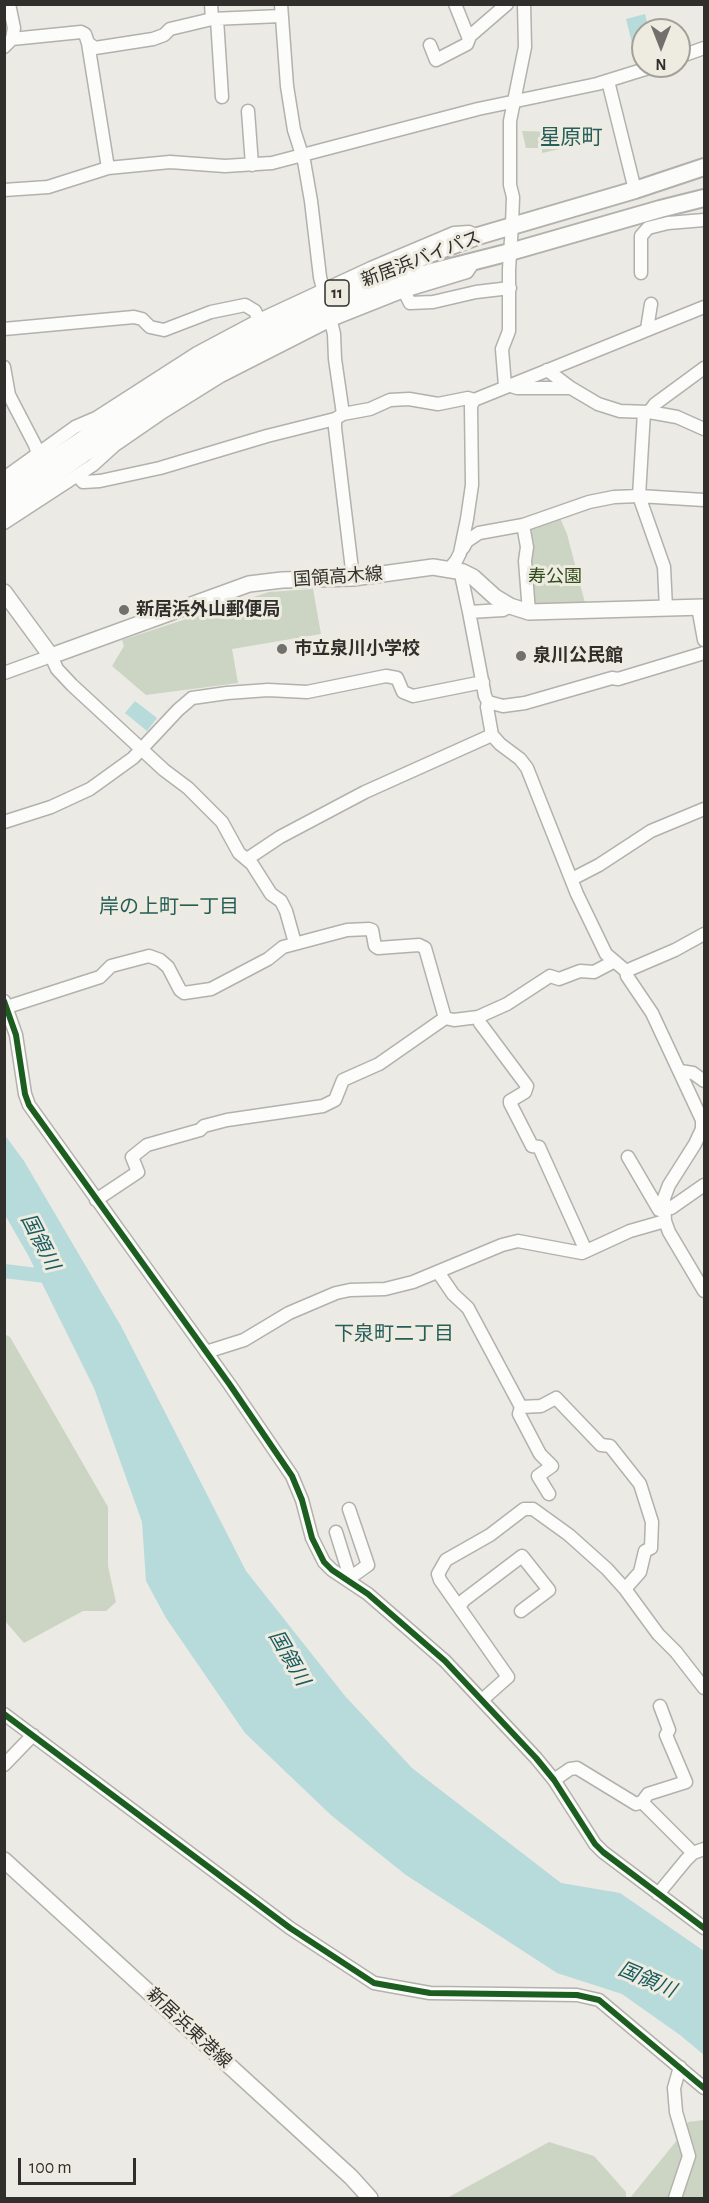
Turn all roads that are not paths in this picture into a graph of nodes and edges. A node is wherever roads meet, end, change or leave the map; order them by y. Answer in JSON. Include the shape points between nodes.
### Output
{"nodes":[{"id":1,"x":9,"y":4,"type":"edge"},
{"id":2,"x":211,"y":4,"type":"edge"},
{"id":3,"x":454,"y":4,"type":"edge"},
{"id":4,"x":507,"y":4,"type":"edge"},
{"id":5,"x":524,"y":4,"type":"edge"},
{"id":6,"x":281,"y":10,"type":"edge"},
{"id":7,"x":214,"y":19,"type":"junction"},
{"id":8,"x":469,"y":39,"type":"junction"},
{"id":9,"x":8,"y":43,"type":"edge"},
{"id":10,"x":88,"y":43,"type":"junction"},
{"id":11,"x":430,"y":45,"type":"dead end"},
{"id":12,"x":631,"y":74,"type":"edge"},
{"id":13,"x":608,"y":81,"type":"junction"},
{"id":14,"x":225,"y":89,"type":"dead end"},
{"id":15,"x":514,"y":102,"type":"junction"},
{"id":16,"x":248,"y":111,"type":"dead end"},
{"id":17,"x":302,"y":155,"type":"junction"},
{"id":18,"x":252,"y":165,"type":"junction"},
{"id":19,"x":705,"y":167,"type":"edge"},
{"id":20,"x":108,"y":168,"type":"junction"},
{"id":21,"x":4,"y":190,"type":"edge"},
{"id":22,"x":635,"y":190,"type":"junction"},
{"id":23,"x":705,"y":198,"type":"edge"},
{"id":24,"x":705,"y":220,"type":"edge"},
{"id":25,"x":512,"y":225,"type":"junction"},
{"id":26,"x":510,"y":252,"type":"junction"},
{"id":27,"x":475,"y":260,"type":"junction"},
{"id":28,"x":642,"y":273,"type":"dead end"},
{"id":29,"x":510,"y":288,"type":"junction"},
{"id":30,"x":404,"y":291,"type":"junction"},
{"id":31,"x":651,"y":304,"type":"dead end"},
{"id":32,"x":327,"y":305,"type":"junction"},
{"id":33,"x":705,"y":307,"type":"edge"},
{"id":34,"x":259,"y":320,"type":"junction"},
{"id":35,"x":4,"y":329,"type":"edge"},
{"id":36,"x":647,"y":329,"type":"junction"},
{"id":37,"x":4,"y":367,"type":"edge"},
{"id":38,"x":705,"y":368,"type":"edge"},
{"id":39,"x":547,"y":370,"type":"junction"},
{"id":40,"x":508,"y":386,"type":"junction"},
{"id":41,"x":571,"y":388,"type":"junction"},
{"id":42,"x":474,"y":400,"type":"junction"},
{"id":43,"x":646,"y":412,"type":"junction"},
{"id":44,"x":339,"y":417,"type":"junction"},
{"id":45,"x":705,"y":429,"type":"edge"},
{"id":46,"x":38,"y":454,"type":"junction"},
{"id":47,"x":77,"y":475,"type":"junction"},
{"id":48,"x":4,"y":478,"type":"edge"},
{"id":49,"x":4,"y":492,"type":"edge"},
{"id":50,"x":639,"y":496,"type":"junction"},
{"id":51,"x":705,"y":500,"type":"edge"},
{"id":52,"x":4,"y":509,"type":"edge"},
{"id":53,"x":4,"y":523,"type":"edge"},
{"id":54,"x":523,"y":525,"type":"junction"},
{"id":55,"x":460,"y":553,"type":"junction"},
{"id":56,"x":457,"y":570,"type":"junction"},
{"id":57,"x":353,"y":578,"type":"junction"},
{"id":58,"x":4,"y":592,"type":"edge"},
{"id":59,"x":510,"y":606,"type":"junction"},
{"id":60,"x":701,"y":607,"type":"edge"},
{"id":61,"x":666,"y":608,"type":"junction"},
{"id":62,"x":469,"y":612,"type":"junction"},
{"id":63,"x":529,"y":612,"type":"junction"},
{"id":64,"x":705,"y":640,"type":"edge"},
{"id":65,"x":705,"y":652,"type":"edge"},
{"id":66,"x":51,"y":656,"type":"junction"},
{"id":67,"x":4,"y":673,"type":"edge"},
{"id":68,"x":483,"y":682,"type":"junction"},
{"id":69,"x":488,"y":702,"type":"junction"},
{"id":70,"x":492,"y":735,"type":"junction"},
{"id":71,"x":143,"y":749,"type":"junction"},
{"id":72,"x":705,"y":809,"type":"edge"},
{"id":73,"x":4,"y":822,"type":"edge"},
{"id":74,"x":247,"y":859,"type":"junction"},
{"id":75,"x":572,"y":879,"type":"junction"},
{"id":76,"x":705,"y":934,"type":"edge"},
{"id":77,"x":295,"y":943,"type":"junction"},
{"id":78,"x":613,"y":962,"type":"junction"},
{"id":79,"x":626,"y":971,"type":"junction"},
{"id":80,"x":6,"y":1004,"type":"edge"},
{"id":81,"x":478,"y":1017,"type":"junction"},
{"id":82,"x":445,"y":1018,"type":"junction"},
{"id":83,"x":680,"y":1071,"type":"junction"},
{"id":84,"x":705,"y":1081,"type":"edge"},
{"id":85,"x":628,"y":1157,"type":"dead end"},
{"id":86,"x":705,"y":1185,"type":"edge"},
{"id":87,"x":96,"y":1200,"type":"junction"},
{"id":88,"x":665,"y":1215,"type":"junction"},
{"id":89,"x":586,"y":1251,"type":"junction"},
{"id":90,"x":438,"y":1272,"type":"junction"},
{"id":91,"x":705,"y":1291,"type":"edge"},
{"id":92,"x":206,"y":1352,"type":"junction"},
{"id":93,"x":521,"y":1407,"type":"junction"},
{"id":94,"x":549,"y":1494,"type":"dead end"},
{"id":95,"x":349,"y":1509,"type":"dead end"},
{"id":96,"x":336,"y":1532,"type":"dead end"},
{"id":97,"x":349,"y":1579,"type":"junction"},
{"id":98,"x":625,"y":1589,"type":"junction"},
{"id":99,"x":460,"y":1606,"type":"junction"},
{"id":100,"x":521,"y":1611,"type":"dead end"},
{"id":101,"x":705,"y":1688,"type":"edge"},
{"id":102,"x":482,"y":1700,"type":"junction"},
{"id":103,"x":660,"y":1707,"type":"dead end"},
{"id":104,"x":4,"y":1714,"type":"edge"},
{"id":105,"x":33,"y":1735,"type":"junction"},
{"id":106,"x":4,"y":1765,"type":"edge"},
{"id":107,"x":554,"y":1780,"type":"junction"},
{"id":108,"x":642,"y":1802,"type":"junction"},
{"id":109,"x":699,"y":1851,"type":"edge"},
{"id":110,"x":4,"y":1860,"type":"edge"},
{"id":111,"x":658,"y":1894,"type":"junction"},
{"id":112,"x":705,"y":1928,"type":"edge"},
{"id":113,"x":680,"y":2067,"type":"junction"},
{"id":114,"x":705,"y":2088,"type":"edge"},
{"id":115,"x":675,"y":2198,"type":"edge"},
{"id":116,"x":370,"y":2199,"type":"edge"}],
"edges":[{"from":1,"to":9,"type":"street","via":[[14,28]]},
{"from":2,"to":7,"type":"street"},
{"from":3,"to":8,"type":"street"},
{"from":4,"to":8,"type":"street"},
{"from":5,"to":15,"type":"street","via":[[525,47]]},
{"from":6,"to":7,"type":"street"},
{"from":6,"to":17,"type":"street","via":[[286,86]]},
{"from":7,"to":10,"type":"street","via":[[170,29],[153,39],[95,48]]},
{"from":7,"to":14,"type":"street","via":[[220,48],[217,62]]},
{"from":8,"to":11,"type":"street","via":[[467,44],[436,60]]},
{"from":9,"to":10,"type":"street","via":[[81,32]]},
{"from":10,"to":20,"type":"street"},
{"from":12,"to":13,"type":"street"},
{"from":13,"to":15,"type":"street"},
{"from":13,"to":22,"type":"street"},
{"from":15,"to":17,"type":"street"},
{"from":15,"to":25,"type":"street","via":[[510,121]]},
{"from":16,"to":18,"type":"street"},
{"from":17,"to":18,"type":"street"},
{"from":17,"to":32,"type":"street"},
{"from":18,"to":20,"type":"street","via":[[170,162]]},
{"from":19,"to":22,"type":"highway","name":"新居浜バイパス","number":"11"},
{"from":20,"to":21,"type":"street","via":[[48,186]]},
{"from":22,"to":25,"type":"highway","name":"新居浜バイパス","number":"11"},
{"from":23,"to":26,"type":"highway","name":"新居浜バイパス","number":"11"},
{"from":24,"to":28,"type":"street","via":[[648,228],[641,236]]},
{"from":25,"to":26,"type":"street"},
{"from":25,"to":32,"type":"highway","name":"新居浜バイパス","number":"11","via":[[435,252]]},
{"from":26,"to":27,"type":"highway","name":"新居浜バイパス","number":"11"},
{"from":26,"to":29,"type":"street"},
{"from":27,"to":30,"type":"street","via":[[467,272]]},
{"from":27,"to":32,"type":"highway","name":"新居浜バイパス","number":"11"},
{"from":29,"to":30,"type":"street","via":[[410,303]]},
{"from":29,"to":40,"type":"street","via":[[509,331],[502,349]]},
{"from":30,"to":32,"type":"street"},
{"from":31,"to":36,"type":"street"},
{"from":32,"to":34,"type":"street"},
{"from":32,"to":44,"type":"street"},
{"from":32,"to":47,"type":"street","via":[[160,414]]},
{"from":32,"to":49,"type":"highway","name":"新居浜バイパス","number":"11","via":[[269,325],[164,385]]},
{"from":32,"to":52,"type":"highway","name":"新居浜バイパス","number":"11","via":[[159,402]]},
{"from":33,"to":36,"type":"street"},
{"from":34,"to":35,"type":"street","via":[[255,311],[245,305],[211,312],[164,330],[134,317]]},
{"from":34,"to":46,"type":"street","via":[[75,427]]},
{"from":36,"to":39,"type":"street"},
{"from":37,"to":46,"type":"street","via":[[9,395]]},
{"from":38,"to":43,"type":"street"},
{"from":39,"to":40,"type":"street"},
{"from":39,"to":41,"type":"street"},
{"from":40,"to":41,"type":"street"},
{"from":40,"to":42,"type":"street"},
{"from":41,"to":43,"type":"street","via":[[598,404],[620,411]]},
{"from":42,"to":44,"type":"street","via":[[438,404],[390,400]]},
{"from":42,"to":55,"type":"street","via":[[472,485]]},
{"from":43,"to":45,"type":"street","via":[[677,417]]},
{"from":43,"to":50,"type":"street"},
{"from":44,"to":47,"type":"street","via":[[160,468],[100,481],[83,482]]},
{"from":44,"to":57,"type":"street"},
{"from":46,"to":48,"type":"street"},
{"from":47,"to":53,"type":"street"},
{"from":50,"to":51,"type":"street"},
{"from":50,"to":54,"type":"street","via":[[589,502]]},
{"from":50,"to":61,"type":"street","via":[[664,567]]},
{"from":54,"to":55,"type":"street","via":[[479,533],[467,541]]},
{"from":54,"to":63,"type":"street"},
{"from":55,"to":56,"type":"street"},
{"from":56,"to":57,"type":"main road","name":"国領高木線","via":[[433,567]]},
{"from":56,"to":59,"type":"main road","via":[[473,577]]},
{"from":56,"to":62,"type":"street"},
{"from":57,"to":66,"type":"main road","name":"国領高木線","via":[[249,584]]},
{"from":58,"to":66,"type":"main road"},
{"from":59,"to":62,"type":"street"},
{"from":59,"to":63,"type":"main road"},
{"from":60,"to":61,"type":"main road"},
{"from":60,"to":64,"type":"street"},
{"from":61,"to":63,"type":"main road"},
{"from":62,"to":68,"type":"street"},
{"from":65,"to":69,"type":"street","via":[[525,703],[503,706]]},
{"from":66,"to":67,"type":"street"},
{"from":66,"to":71,"type":"street","via":[[72,685]]},
{"from":68,"to":69,"type":"street"},
{"from":68,"to":71,"type":"street","via":[[413,696],[403,692],[397,678],[386,676],[307,692],[268,690],[192,698]]},
{"from":69,"to":70,"type":"street"},
{"from":70,"to":74,"type":"street","via":[[365,792]]},
{"from":70,"to":75,"type":"street","via":[[527,768]]},
{"from":71,"to":73,"type":"street","via":[[90,789]]},
{"from":71,"to":74,"type":"street","via":[[207,806]]},
{"from":72,"to":75,"type":"street","via":[[651,831]]},
{"from":74,"to":77,"type":"street","via":[[286,910]]},
{"from":75,"to":78,"type":"street"},
{"from":76,"to":79,"type":"street"},
{"from":77,"to":80,"type":"street","via":[[211,989],[184,993],[168,967],[149,956],[111,966],[100,977]]},
{"from":77,"to":82,"type":"street","via":[[347,930],[369,929],[378,948],[425,948]]},
{"from":78,"to":79,"type":"street"},
{"from":78,"to":81,"type":"street","via":[[594,972],[580,971],[559,979],[550,976],[507,1004]]},
{"from":79,"to":83,"type":"street"},
{"from":80,"to":87,"type":"street","via":[[29,1105]]},
{"from":81,"to":82,"type":"street"},
{"from":81,"to":89,"type":"street","via":[[527,1086],[510,1104],[532,1146],[539,1147]]},
{"from":82,"to":87,"type":"street","via":[[379,1064],[343,1080],[335,1100],[323,1106],[227,1120],[147,1145],[132,1156],[138,1172]]},
{"from":83,"to":84,"type":"street"},
{"from":83,"to":88,"type":"street","via":[[702,1120],[702,1129],[669,1185],[664,1198]]},
{"from":85,"to":88,"type":"street"},
{"from":86,"to":88,"type":"street"},
{"from":87,"to":92,"type":"street"},
{"from":88,"to":89,"type":"street"},
{"from":88,"to":91,"type":"street","via":[[669,1232]]},
{"from":89,"to":90,"type":"street","via":[[576,1253],[518,1241]]},
{"from":90,"to":92,"type":"street","via":[[385,1289],[336,1293],[289,1313],[244,1340]]},
{"from":90,"to":93,"type":"street","via":[[468,1308]]},
{"from":92,"to":97,"type":"street","via":[[292,1476],[319,1554],[332,1570]]},
{"from":93,"to":94,"type":"street","via":[[519,1413],[524,1424],[540,1454],[552,1466],[538,1476]]},
{"from":93,"to":98,"type":"street","via":[[541,1406],[556,1398],[601,1445],[610,1446],[640,1484],[652,1522],[651,1548],[645,1551],[640,1572]]},
{"from":95,"to":97,"type":"street","via":[[368,1565]]},
{"from":96,"to":97,"type":"street"},
{"from":97,"to":102,"type":"street","via":[[445,1661]]},
{"from":98,"to":99,"type":"street","via":[[569,1535],[533,1509],[524,1509],[446,1560],[440,1568],[440,1580]]},
{"from":98,"to":101,"type":"street"},
{"from":99,"to":100,"type":"street","via":[[522,1556],[549,1590]]},
{"from":99,"to":102,"type":"street","via":[[508,1677]]},
{"from":102,"to":107,"type":"street"},
{"from":103,"to":108,"type":"street","via":[[669,1730],[666,1735],[686,1782],[648,1794]]},
{"from":104,"to":105,"type":"street"},
{"from":105,"to":106,"type":"street"},
{"from":105,"to":113,"type":"street","via":[[290,1928],[374,1983],[430,1993],[577,1995],[599,2000]]},
{"from":107,"to":108,"type":"street","via":[[577,1768],[636,1804]]},
{"from":107,"to":111,"type":"street","via":[[595,1844]]},
{"from":108,"to":109,"type":"street"},
{"from":109,"to":111,"type":"street"},
{"from":110,"to":116,"type":"main road","name":"新居浜東港線","via":[[351,2177]]},
{"from":111,"to":112,"type":"street"},
{"from":113,"to":114,"type":"street"},
{"from":113,"to":115,"type":"street","via":[[674,2088],[676,2112],[688,2156]]}]}
